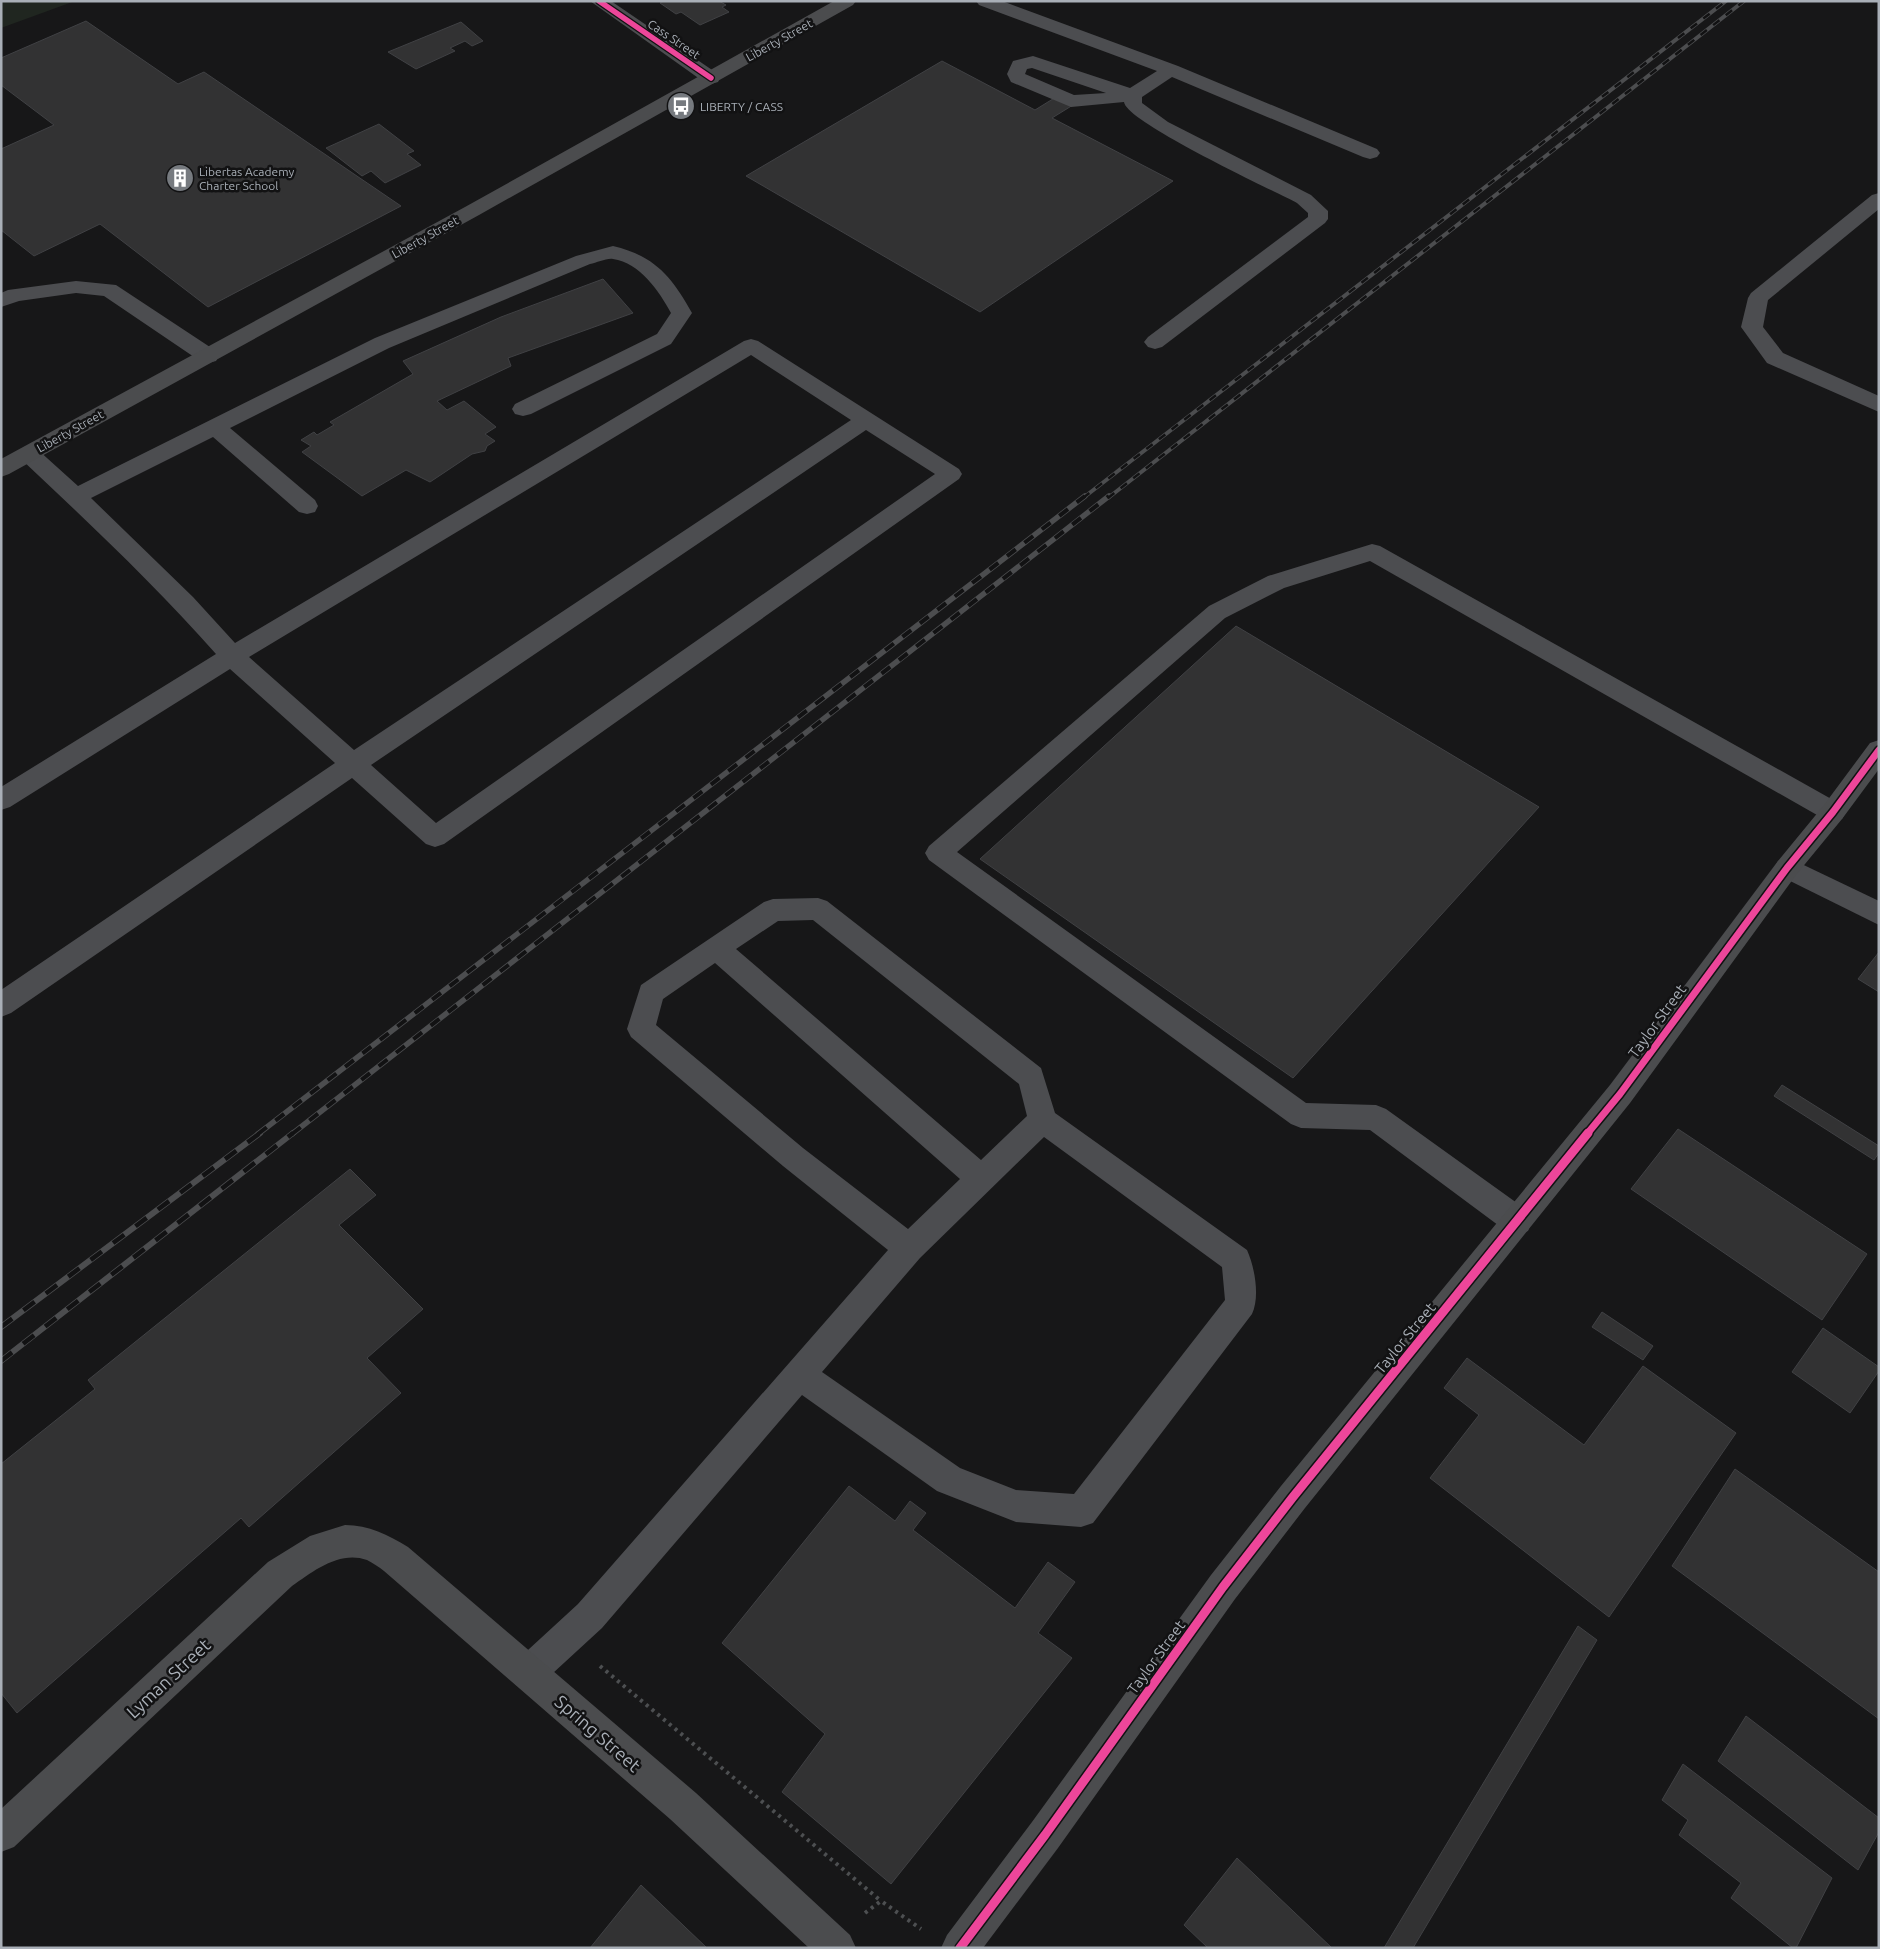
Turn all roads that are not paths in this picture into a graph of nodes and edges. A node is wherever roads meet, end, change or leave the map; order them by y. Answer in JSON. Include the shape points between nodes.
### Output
{"nodes":[{"id":1,"x":599,"y":1,"type":"edge"},
{"id":2,"x":847,"y":1,"type":"edge"},
{"id":3,"x":985,"y":1,"type":"edge"},
{"id":4,"x":1172,"y":70,"type":"junction"},
{"id":5,"x":711,"y":78,"type":"junction"},
{"id":6,"x":1133,"y":95,"type":"junction"},
{"id":7,"x":1370,"y":153,"type":"dead end"},
{"id":8,"x":1879,"y":199,"type":"edge"},
{"id":9,"x":1,"y":301,"type":"edge"},
{"id":10,"x":1156,"y":342,"type":"dead end"},
{"id":11,"x":208,"y":356,"type":"junction"},
{"id":12,"x":1879,"y":405,"type":"edge"},
{"id":13,"x":522,"y":410,"type":"dead end"},
{"id":14,"x":866,"y":420,"type":"junction"},
{"id":15,"x":215,"y":427,"type":"junction"},
{"id":16,"x":29,"y":454,"type":"junction"},
{"id":17,"x":1,"y":469,"type":"edge"},
{"id":18,"x":75,"y":497,"type":"junction"},
{"id":19,"x":306,"y":506,"type":"dead end"},
{"id":20,"x":232,"y":656,"type":"junction"},
{"id":21,"x":1879,"y":750,"type":"edge"},
{"id":22,"x":352,"y":764,"type":"junction"},
{"id":23,"x":1,"y":800,"type":"edge"},
{"id":24,"x":1833,"y":812,"type":"junction"},
{"id":25,"x":1787,"y":868,"type":"junction"},
{"id":26,"x":1879,"y":914,"type":"edge"},
{"id":27,"x":716,"y":948,"type":"junction"},
{"id":28,"x":1,"y":1004,"type":"edge"},
{"id":29,"x":1043,"y":1120,"type":"junction"},
{"id":30,"x":981,"y":1179,"type":"junction"},
{"id":31,"x":1517,"y":1221,"type":"junction"},
{"id":32,"x":909,"y":1248,"type":"junction"},
{"id":33,"x":800,"y":1375,"type":"junction"},
{"id":34,"x":347,"y":1540,"type":"joint"},
{"id":35,"x":528,"y":1673,"type":"junction"},
{"id":36,"x":1,"y":1834,"type":"edge"},
{"id":37,"x":834,"y":1944,"type":"edge"},
{"id":38,"x":960,"y":1948,"type":"edge"}],
"edges":[{"from":1,"to":5,"type":"street","name":"Cass Street"},
{"from":2,"to":5,"type":"main road","name":"Liberty Street"},
{"from":3,"to":4,"type":"street"},
{"from":4,"to":6,"type":"street"},
{"from":4,"to":7,"type":"street"},
{"from":5,"to":11,"type":"main road","name":"Liberty Street"},
{"from":6,"to":6,"type":"street","via":[[1040,63],[1025,63],[1017,68],[1018,78],[1071,101]]},
{"from":6,"to":10,"type":"street","via":[[1133,105],[1149,119],[1304,199],[1318,211],[1318,219]]},
{"from":8,"to":12,"type":"street","via":[[1758,298],[1752,327],[1776,358]]},
{"from":9,"to":11,"type":"street","via":[[15,295],[76,286],[109,290]]},
{"from":11,"to":16,"type":"main road","name":"Liberty Street"},
{"from":13,"to":15,"type":"street","via":[[664,339],[682,313],[667,286],[639,262],[613,252],[582,260],[382,343]]},
{"from":14,"to":20,"type":"street","via":[[750,346]]},
{"from":14,"to":22,"type":"street"},
{"from":14,"to":22,"type":"street","via":[[951,474],[435,837]]},
{"from":15,"to":18,"type":"street"},
{"from":15,"to":19,"type":"street"},
{"from":16,"to":17,"type":"main road","name":"Liberty Street"},
{"from":16,"to":18,"type":"street"},
{"from":18,"to":20,"type":"street","via":[[185,603]]},
{"from":20,"to":22,"type":"street"},
{"from":20,"to":23,"type":"street"},
{"from":21,"to":24,"type":"main road","name":"Taylor Street"},
{"from":22,"to":28,"type":"street"},
{"from":24,"to":25,"type":"main road","name":"Taylor Street"},
{"from":24,"to":31,"type":"street","via":[[1372,552],[1276,582],[1217,612],[938,853],[1300,1115],[1376,1118]]},
{"from":25,"to":26,"type":"street"},
{"from":25,"to":31,"type":"main road","name":"Taylor Street","via":[[1620,1094]]},
{"from":27,"to":29,"type":"street","via":[[773,910],[818,909],[1031,1077]]},
{"from":27,"to":30,"type":"street"},
{"from":27,"to":32,"type":"street","via":[[651,993],[641,1028],[793,1157]]},
{"from":29,"to":30,"type":"street"},
{"from":29,"to":33,"type":"street","via":[[1236,1260],[1241,1304],[1081,1511],[1016,1506],[949,1480]]},
{"from":30,"to":32,"type":"street"},
{"from":31,"to":38,"type":"main road","name":"Taylor Street","via":[[1241,1564]]},
{"from":32,"to":33,"type":"street"},
{"from":33,"to":35,"type":"street","via":[[590,1616]]},
{"from":34,"to":35,"type":"main road","name":"Spring Street","via":[[370,1544],[396,1559]]},
{"from":34,"to":36,"type":"main road","name":"Lyman Street","via":[[302,1557],[280,1574]]},
{"from":35,"to":37,"type":"main road","name":"Spring Street","via":[[683,1806]]}]}
